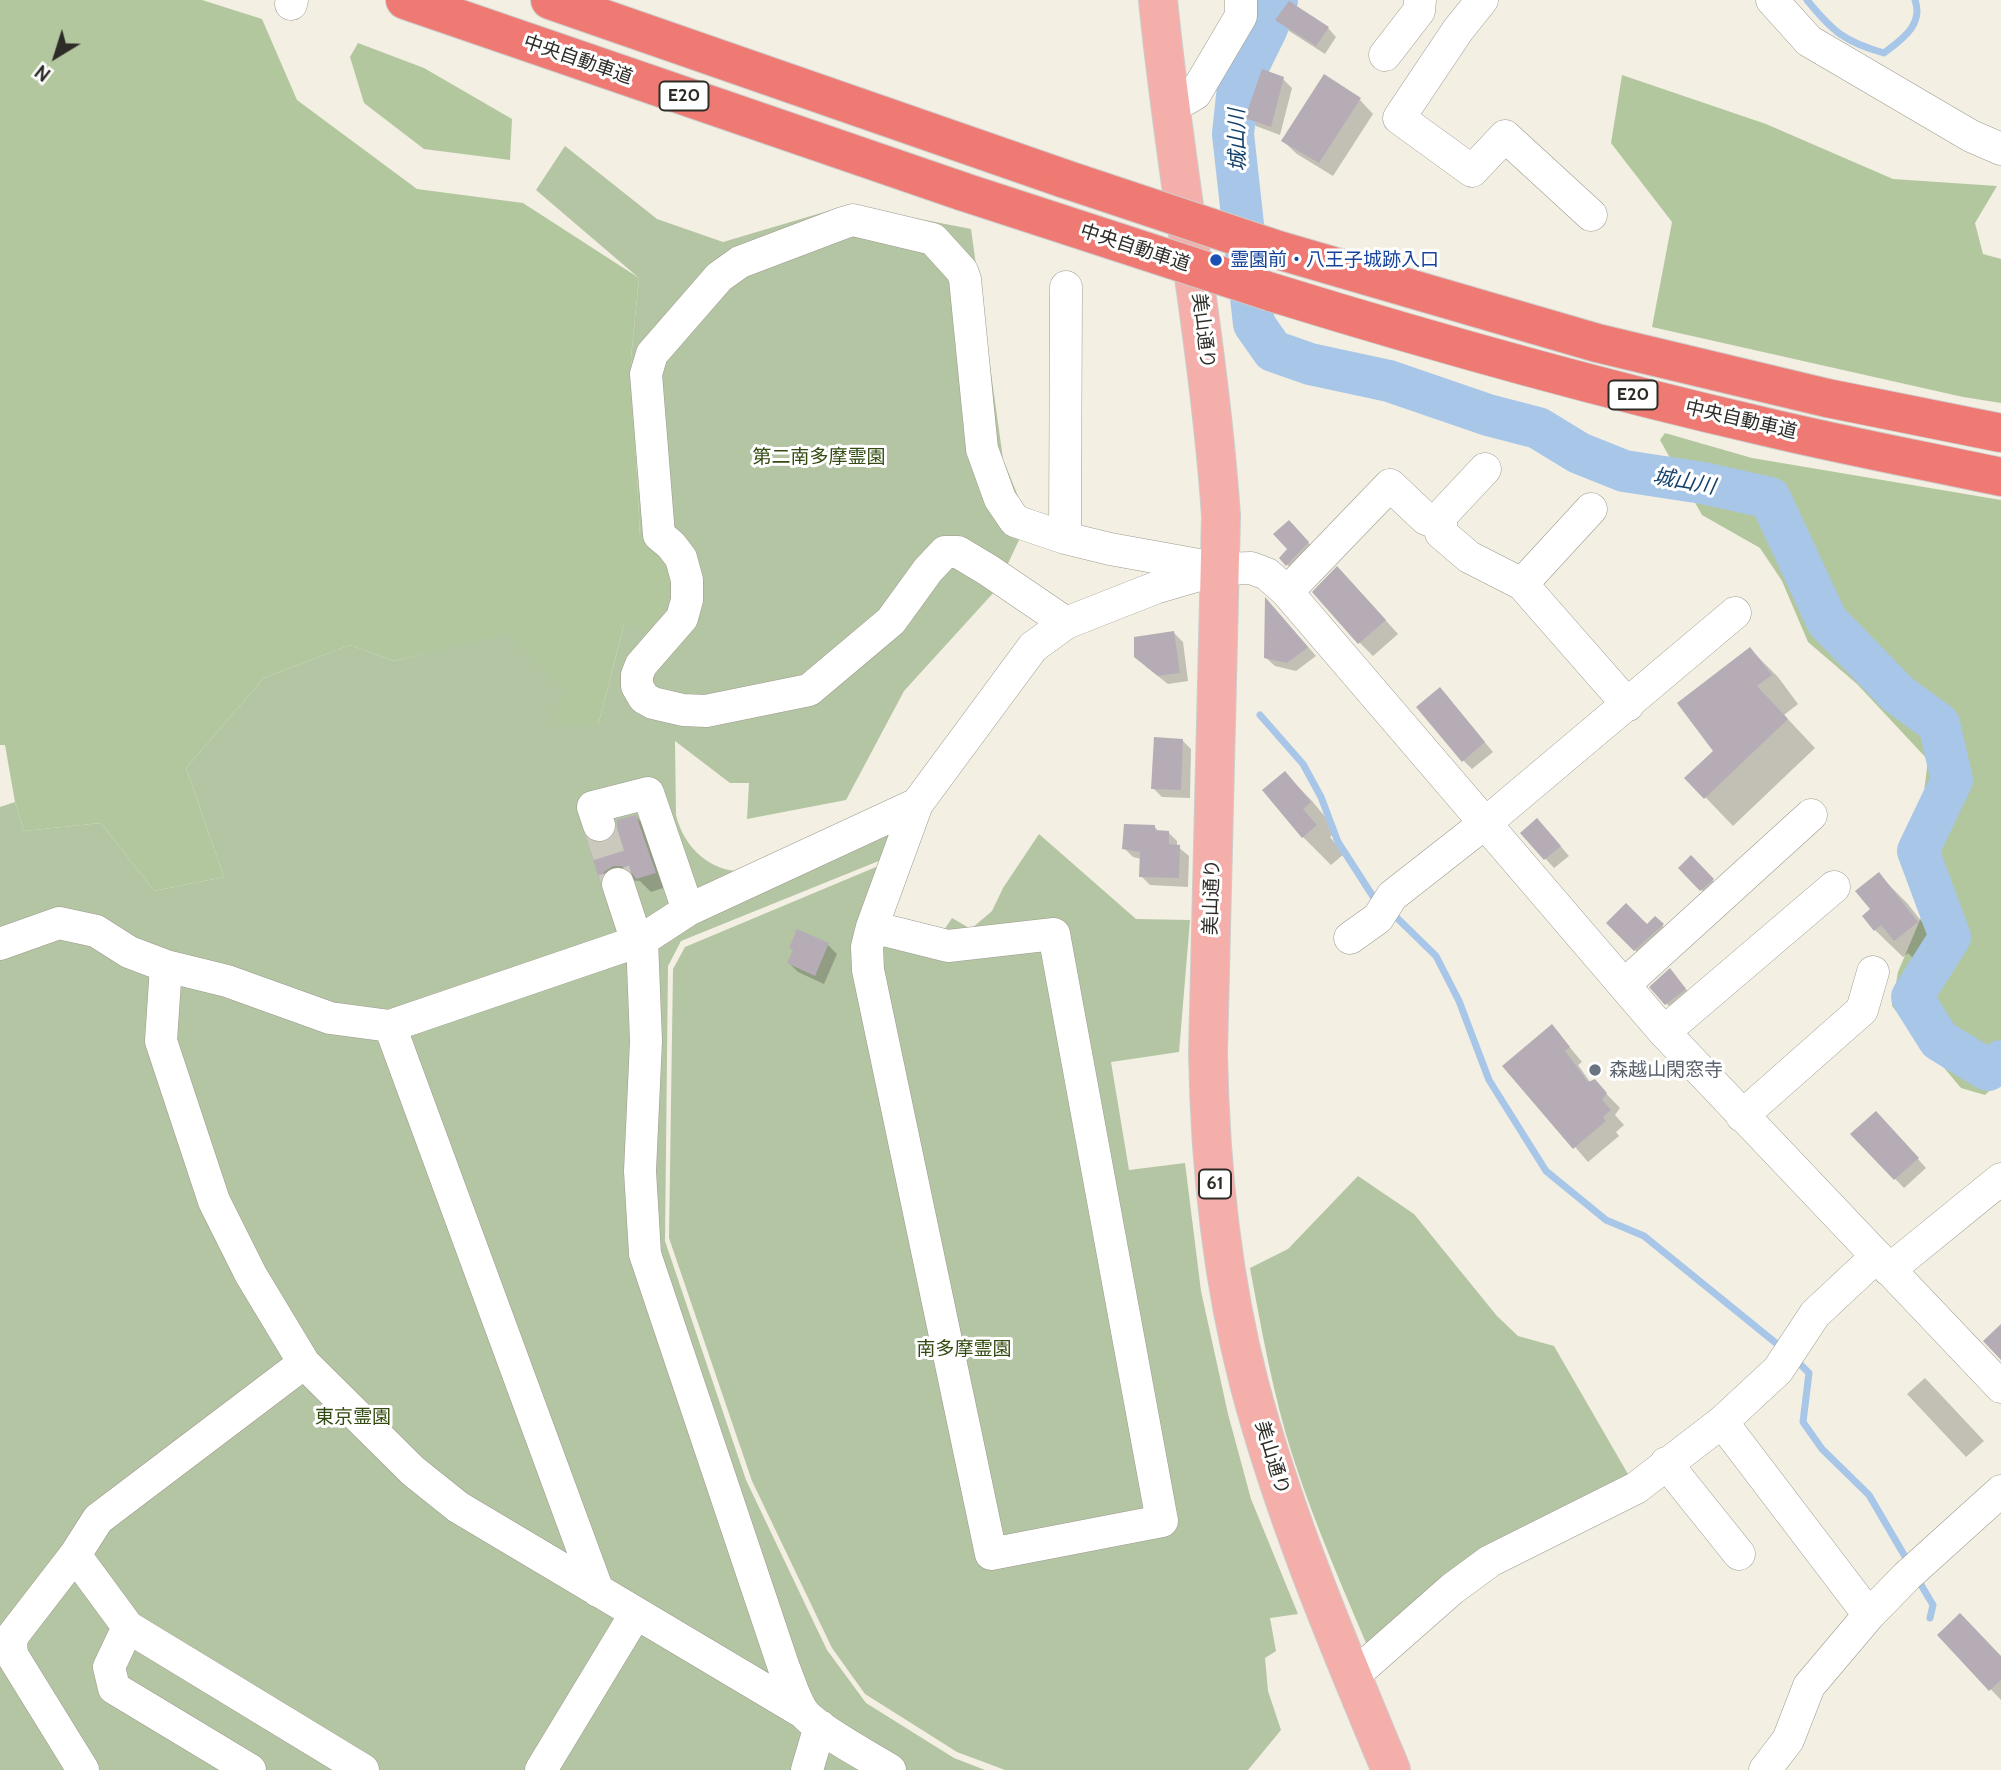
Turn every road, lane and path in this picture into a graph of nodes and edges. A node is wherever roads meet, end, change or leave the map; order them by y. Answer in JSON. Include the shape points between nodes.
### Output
{"nodes":[{"id":1,"x":405,"y":0,"type":"edge"},
{"id":2,"x":551,"y":0,"type":"edge"},
{"id":3,"x":1158,"y":0,"type":"edge"},
{"id":4,"x":1241,"y":0,"type":"edge"},
{"id":5,"x":1420,"y":0,"type":"edge"},
{"id":6,"x":1482,"y":0,"type":"edge"},
{"id":7,"x":1772,"y":0,"type":"edge"},
{"id":8,"x":1385,"y":55,"type":"dead end"},
{"id":9,"x":1169,"y":109,"type":"junction"},
{"id":10,"x":2001,"y":149,"type":"edge"},
{"id":11,"x":1591,"y":215,"type":"dead end"},
{"id":12,"x":1066,"y":287,"type":"dead end"},
{"id":13,"x":2001,"y":433,"type":"edge"},
{"id":14,"x":1485,"y":469,"type":"dead end"},
{"id":15,"x":2001,"y":477,"type":"edge"},
{"id":16,"x":1591,"y":509,"type":"dead end"},
{"id":17,"x":1441,"y":525,"type":"junction"},
{"id":18,"x":1065,"y":538,"type":"junction"},
{"id":19,"x":1221,"y":569,"type":"junction"},
{"id":20,"x":1522,"y":584,"type":"junction"},
{"id":21,"x":1287,"y":592,"type":"junction"},
{"id":22,"x":1735,"y":613,"type":"dead end"},
{"id":23,"x":1066,"y":623,"type":"junction"},
{"id":24,"x":1629,"y":705,"type":"junction"},
{"id":25,"x":916,"y":804,"type":"junction"},
{"id":26,"x":1811,"y":815,"type":"dead end"},
{"id":27,"x":1485,"y":823,"type":"junction"},
{"id":28,"x":599,"y":825,"type":"tunnel mouth"},
{"id":29,"x":618,"y":884,"type":"tunnel mouth"},
{"id":30,"x":1834,"y":887,"type":"dead end"},
{"id":31,"x":688,"y":910,"type":"junction"},
{"id":32,"x":872,"y":927,"type":"junction"},
{"id":33,"x":1350,"y":938,"type":"dead end"},
{"id":34,"x":639,"y":941,"type":"junction"},
{"id":35,"x":0,"y":944,"type":"edge"},
{"id":36,"x":166,"y":966,"type":"junction"},
{"id":37,"x":1873,"y":972,"type":"dead end"},
{"id":38,"x":1624,"y":985,"type":"junction"},
{"id":39,"x":390,"y":1026,"type":"junction"},
{"id":40,"x":1664,"y":1032,"type":"junction"},
{"id":41,"x":1742,"y":1116,"type":"junction"},
{"id":42,"x":2001,"y":1179,"type":"edge"},
{"id":43,"x":1883,"y":1263,"type":"junction"},
{"id":44,"x":304,"y":1363,"type":"junction"},
{"id":45,"x":2001,"y":1387,"type":"edge"},
{"id":46,"x":1722,"y":1422,"type":"junction"},
{"id":47,"x":1656,"y":1472,"type":"junction"},
{"id":48,"x":2001,"y":1491,"type":"edge"},
{"id":49,"x":1739,"y":1554,"type":"dead end"},
{"id":50,"x":75,"y":1555,"type":"junction"},
{"id":51,"x":598,"y":1591,"type":"junction"},
{"id":52,"x":636,"y":1613,"type":"junction"},
{"id":53,"x":1869,"y":1615,"type":"junction"},
{"id":54,"x":128,"y":1627,"type":"junction"},
{"id":55,"x":1352,"y":1676,"type":"junction"},
{"id":56,"x":812,"y":1719,"type":"junction"},
{"id":57,"x":83,"y":1770,"type":"edge"},
{"id":58,"x":250,"y":1770,"type":"edge"},
{"id":59,"x":363,"y":1770,"type":"edge"},
{"id":60,"x":541,"y":1770,"type":"edge"},
{"id":61,"x":807,"y":1770,"type":"edge"},
{"id":62,"x":890,"y":1770,"type":"edge"},
{"id":63,"x":1391,"y":1770,"type":"edge"},
{"id":64,"x":1765,"y":1770,"type":"edge"}],
"edges":[{"from":1,"to":15,"type":"highway","name":"中央自動車道","number":"E20","bridge":true,"via":[[964,192],[1429,341],[1763,426]]},
{"from":2,"to":13,"type":"highway","number":"E20","bridge":true,"via":[[1278,250],[1597,343],[1827,398]]},
{"from":3,"to":9,"type":"main road","name":"美山通り","number":"61"},
{"from":4,"to":9,"type":"street","via":[[1241,16],[1195,94]]},
{"from":5,"to":8,"type":"street","via":[[1419,11]]},
{"from":6,"to":11,"type":"street","via":[[1399,118],[1472,172],[1505,136]]},
{"from":7,"to":10,"type":"street","via":[[1809,41],[1970,136]]},
{"from":9,"to":19,"type":"main road","name":"美山通り","number":"61","via":[[1215,428]]},
{"from":12,"to":18,"type":"street"},
{"from":14,"to":17,"type":"street","via":[[1441,516]]},
{"from":16,"to":20,"type":"street"},
{"from":17,"to":20,"type":"street","via":[[1441,533],[1469,557]]},
{"from":17,"to":21,"type":"street","via":[[1426,519],[1390,485]]},
{"from":18,"to":19,"type":"street"},
{"from":18,"to":23,"type":"street","via":[[1015,521],[1000,499],[982,449],[965,279],[933,239],[853,220],[740,262],[711,284],[655,350],[646,374],[659,535],[681,558],[687,600],[682,618],[636,675],[637,687],[653,704],[706,711],[809,690],[891,621],[945,552],[958,552]]},
{"from":19,"to":21,"type":"street","via":[[1251,568]]},
{"from":19,"to":23,"type":"street","via":[[1155,588]]},
{"from":19,"to":55,"type":"main road","name":"美山通り","number":"61","via":[[1208,1053],[1220,1227],[1239,1339],[1265,1439]]},
{"from":20,"to":24,"type":"street"},
{"from":21,"to":27,"type":"street"},
{"from":22,"to":24,"type":"street"},
{"from":23,"to":25,"type":"street","via":[[1033,647]]},
{"from":24,"to":27,"type":"street"},
{"from":25,"to":31,"type":"street"},
{"from":25,"to":32,"type":"street"},
{"from":26,"to":38,"type":"street"},
{"from":27,"to":33,"type":"street"},
{"from":27,"to":38,"type":"street"},
{"from":28,"to":31,"type":"street","via":[[593,807],[648,793]]},
{"from":29,"to":34,"type":"street"},
{"from":30,"to":40,"type":"street"},
{"from":31,"to":34,"type":"street"},
{"from":32,"to":32,"type":"street","via":[[868,970],[990,1554],[1162,1521],[1054,934],[948,946]]},
{"from":34,"to":39,"type":"street"},
{"from":34,"to":56,"type":"street","via":[[646,1041],[640,1171],[645,1254],[785,1668]]},
{"from":35,"to":36,"type":"street","via":[[59,923],[96,931],[129,952]]},
{"from":36,"to":39,"type":"street","via":[[227,981],[330,1018]]},
{"from":36,"to":44,"type":"street","via":[[161,1041],[214,1201],[251,1275]]},
{"from":37,"to":41,"type":"street","via":[[1862,1010]]},
{"from":38,"to":40,"type":"street"},
{"from":39,"to":51,"type":"street"},
{"from":40,"to":41,"type":"street"},
{"from":41,"to":43,"type":"street"},
{"from":42,"to":43,"type":"street"},
{"from":43,"to":45,"type":"street"},
{"from":43,"to":46,"type":"street","via":[[1815,1314],[1788,1356]]},
{"from":44,"to":50,"type":"street","via":[[98,1519]]},
{"from":44,"to":51,"type":"street","via":[[413,1471],[449,1500]]},
{"from":46,"to":47,"type":"street"},
{"from":46,"to":53,"type":"street"},
{"from":47,"to":49,"type":"street"},
{"from":47,"to":55,"type":"street","via":[[1636,1488],[1490,1560]]},
{"from":48,"to":53,"type":"street"},
{"from":50,"to":54,"type":"street"},
{"from":50,"to":57,"type":"street","via":[[11,1642],[12,1655]]},
{"from":51,"to":52,"type":"street"},
{"from":52,"to":56,"type":"street"},
{"from":52,"to":60,"type":"street"},
{"from":53,"to":64,"type":"street","via":[[1810,1686],[1788,1740]]},
{"from":54,"to":58,"type":"street","via":[[109,1667],[114,1688]]},
{"from":54,"to":59,"type":"street"},
{"from":55,"to":63,"type":"main road","name":"美山通り","number":"61"},
{"from":56,"to":61,"type":"street"},
{"from":56,"to":62,"type":"street"}]}
